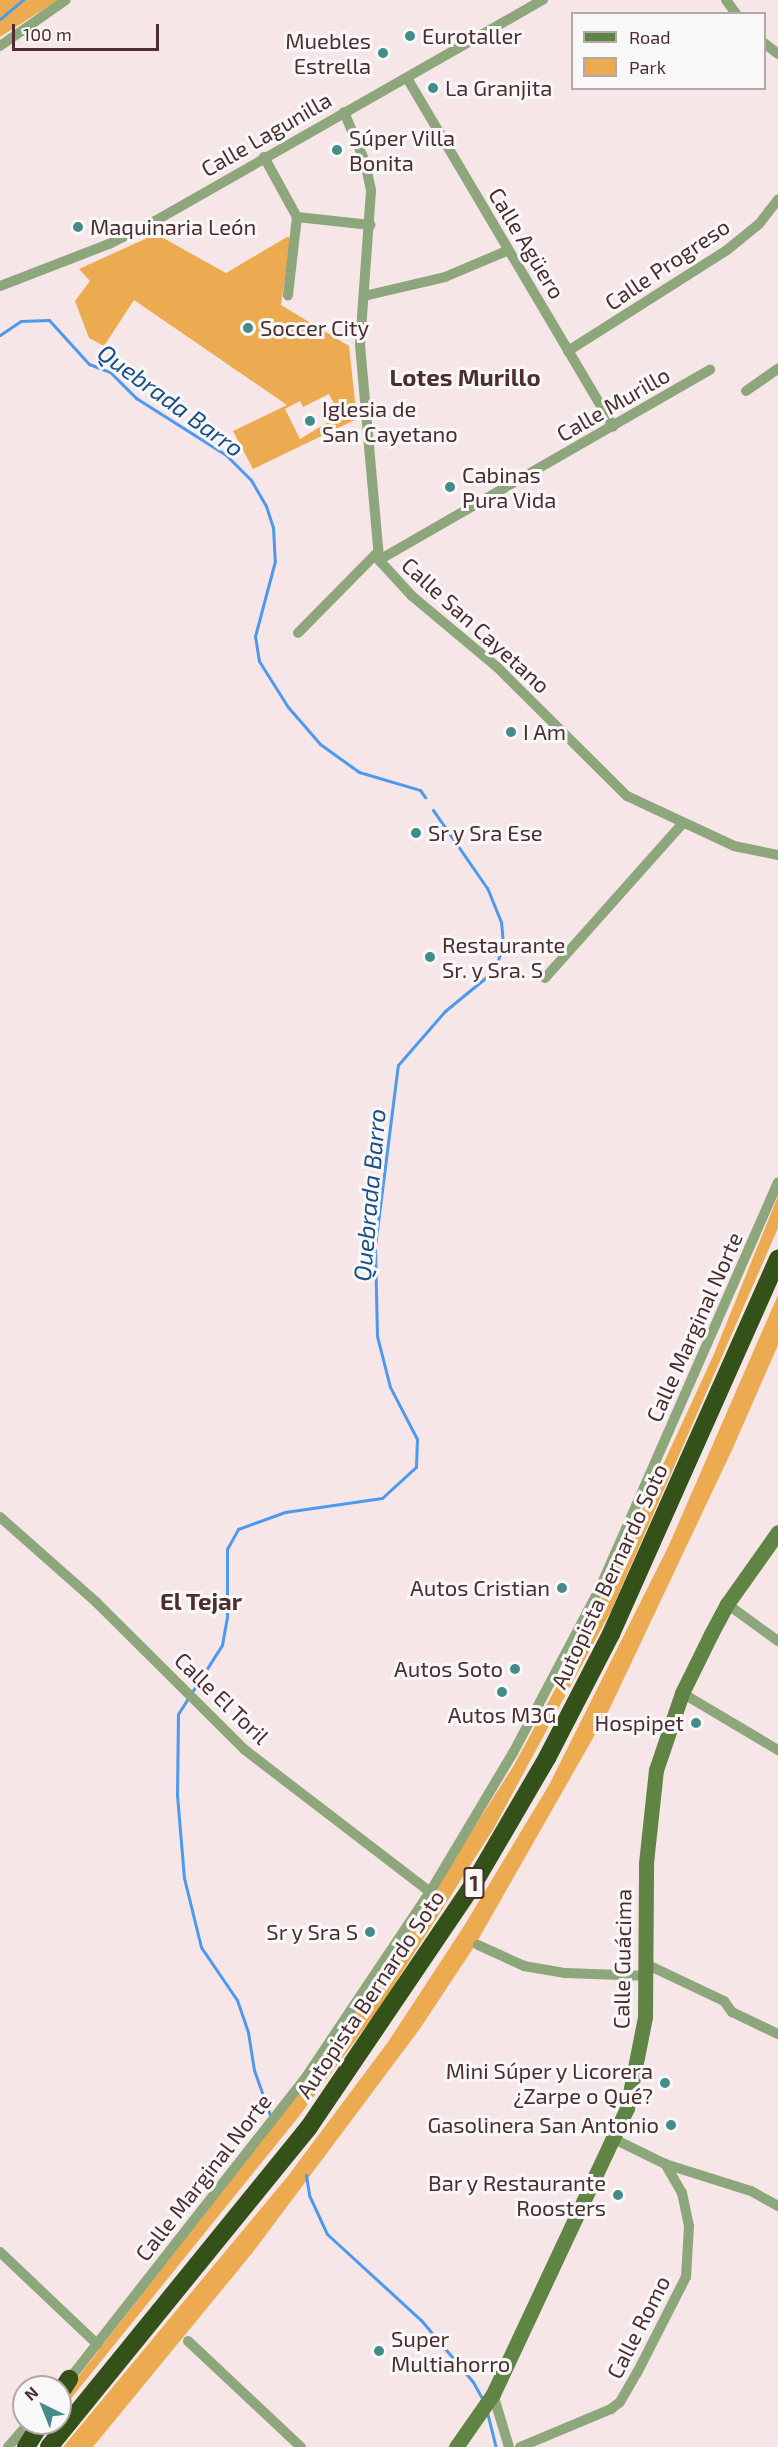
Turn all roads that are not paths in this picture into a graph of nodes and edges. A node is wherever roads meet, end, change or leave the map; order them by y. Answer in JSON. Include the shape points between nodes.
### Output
{"nodes":[{"id":1,"x":66,"y":0,"type":"edge"},
{"id":2,"x":543,"y":0,"type":"edge"},
{"id":3,"x":766,"y":44,"type":"edge"},
{"id":4,"x":0,"y":46,"type":"edge"},
{"id":5,"x":778,"y":54,"type":"edge"},
{"id":6,"x":407,"y":78,"type":"junction"},
{"id":7,"x":344,"y":112,"type":"junction"},
{"id":8,"x":264,"y":157,"type":"junction"},
{"id":9,"x":778,"y":200,"type":"edge"},
{"id":10,"x":297,"y":217,"type":"junction"},
{"id":11,"x":371,"y":225,"type":"junction"},
{"id":12,"x":509,"y":250,"type":"junction"},
{"id":13,"x":0,"y":286,"type":"edge"},
{"id":14,"x":288,"y":295,"type":"dead end"},
{"id":15,"x":364,"y":296,"type":"junction"},
{"id":16,"x":568,"y":351,"type":"junction"},
{"id":17,"x":778,"y":369,"type":"edge"},
{"id":18,"x":710,"y":370,"type":"dead end"},
{"id":19,"x":746,"y":391,"type":"dead end"},
{"id":20,"x":613,"y":427,"type":"junction"},
{"id":21,"x":378,"y":557,"type":"junction"},
{"id":22,"x":298,"y":633,"type":"dead end"},
{"id":23,"x":682,"y":824,"type":"junction"},
{"id":24,"x":778,"y":855,"type":"edge"},
{"id":25,"x":545,"y":978,"type":"dead end"},
{"id":26,"x":778,"y":1183,"type":"edge"},
{"id":27,"x":778,"y":1259,"type":"edge"},
{"id":28,"x":0,"y":1517,"type":"edge"},
{"id":29,"x":778,"y":1532,"type":"edge"},
{"id":30,"x":727,"y":1604,"type":"junction"},
{"id":31,"x":778,"y":1641,"type":"edge"},
{"id":32,"x":682,"y":1693,"type":"junction"},
{"id":33,"x":778,"y":1750,"type":"edge"},
{"id":34,"x":430,"y":1892,"type":"junction"},
{"id":35,"x":478,"y":1946,"type":"dead end"},
{"id":36,"x":648,"y":1966,"type":"junction"},
{"id":37,"x":778,"y":2034,"type":"edge"},
{"id":38,"x":614,"y":2139,"type":"junction"},
{"id":39,"x":665,"y":2164,"type":"junction"},
{"id":40,"x":778,"y":2206,"type":"edge"},
{"id":41,"x":0,"y":2252,"type":"edge"},
{"id":42,"x":188,"y":2341,"type":"dead end"},
{"id":43,"x":97,"y":2344,"type":"junction"},
{"id":44,"x":72,"y":2376,"type":"edge"},
{"id":45,"x":491,"y":2397,"type":"junction"},
{"id":46,"x":18,"y":2435,"type":"edge"},
{"id":47,"x":8,"y":2447,"type":"edge"},
{"id":48,"x":49,"y":2447,"type":"edge"},
{"id":49,"x":302,"y":2447,"type":"edge"},
{"id":50,"x":456,"y":2447,"type":"edge"},
{"id":51,"x":509,"y":2447,"type":"edge"},
{"id":52,"x":520,"y":2447,"type":"edge"}],
"edges":[{"from":1,"to":4,"type":"street"},
{"from":2,"to":6,"type":"street","name":"Calle Lagunilla"},
{"from":3,"to":5,"type":"street"},
{"from":6,"to":7,"type":"street","name":"Calle Lagunilla"},
{"from":6,"to":12,"type":"street","name":"Calle Agüero"},
{"from":7,"to":8,"type":"street","name":"Calle Lagunilla"},
{"from":7,"to":11,"type":"street","name":"Calle San Cayetano","via":[[365,162],[371,191]]},
{"from":8,"to":10,"type":"street"},
{"from":8,"to":13,"type":"street","name":"Calle Lagunilla","via":[[109,244]]},
{"from":9,"to":16,"type":"street","name":"Calle Progreso","via":[[759,224],[727,250]]},
{"from":10,"to":11,"type":"street"},
{"from":10,"to":14,"type":"street"},
{"from":11,"to":15,"type":"street","name":"Calle San Cayetano"},
{"from":12,"to":15,"type":"street","via":[[445,277]]},
{"from":12,"to":16,"type":"street","name":"Calle Agüero"},
{"from":15,"to":21,"type":"street","name":"Calle San Cayetano","via":[[362,386]]},
{"from":16,"to":20,"type":"street","name":"Calle Agüero"},
{"from":17,"to":19,"type":"street"},
{"from":18,"to":20,"type":"street","name":"Calle Murillo"},
{"from":20,"to":21,"type":"street","name":"Calle Murillo"},
{"from":21,"to":22,"type":"street","name":"Calle Murillo"},
{"from":21,"to":23,"type":"street","name":"Calle San Cayetano","via":[[412,597],[497,667],[627,796]]},
{"from":23,"to":24,"type":"street","name":"Calle San Cayetano","via":[[734,846]]},
{"from":23,"to":25,"type":"street"},
{"from":26,"to":34,"type":"street","name":"Calle Marginal Norte","via":[[599,1590],[513,1753]]},
{"from":27,"to":48,"type":"highway","name":"Autopista Bernardo Soto","number":"1","via":[[611,1634],[547,1758],[474,1883],[309,2127]]},
{"from":28,"to":34,"type":"street","name":"Calle El Toril","via":[[96,1602],[245,1750]]},
{"from":29,"to":30,"type":"main road","name":"Calle Guácima"},
{"from":30,"to":31,"type":"street"},
{"from":30,"to":32,"type":"main road","name":"Calle Guácima"},
{"from":32,"to":33,"type":"street"},
{"from":32,"to":36,"type":"main road","name":"Calle Guácima","via":[[651,1795],[646,1863]]},
{"from":34,"to":43,"type":"street","name":"Calle Marginal Norte","via":[[304,2080]]},
{"from":35,"to":36,"type":"street","via":[[524,1966],[565,1972]]},
{"from":36,"to":37,"type":"street","via":[[724,2001],[732,2012]]},
{"from":36,"to":38,"type":"main road","name":"Calle Guácima","via":[[640,2057]]},
{"from":38,"to":39,"type":"street"},
{"from":38,"to":45,"type":"main road","name":"Calle Guácima"},
{"from":39,"to":40,"type":"street","via":[[751,2191]]},
{"from":39,"to":52,"type":"street","name":"Calle Romo","via":[[682,2193],[689,2226],[686,2277],[637,2373],[620,2402],[610,2409]]},
{"from":41,"to":43,"type":"street"},
{"from":42,"to":49,"type":"street"},
{"from":43,"to":44,"type":"street","name":"Calle Marginal Norte"},
{"from":45,"to":50,"type":"main road","name":"Calle Guácima"},
{"from":45,"to":51,"type":"street"},
{"from":46,"to":47,"type":"street"}]}
